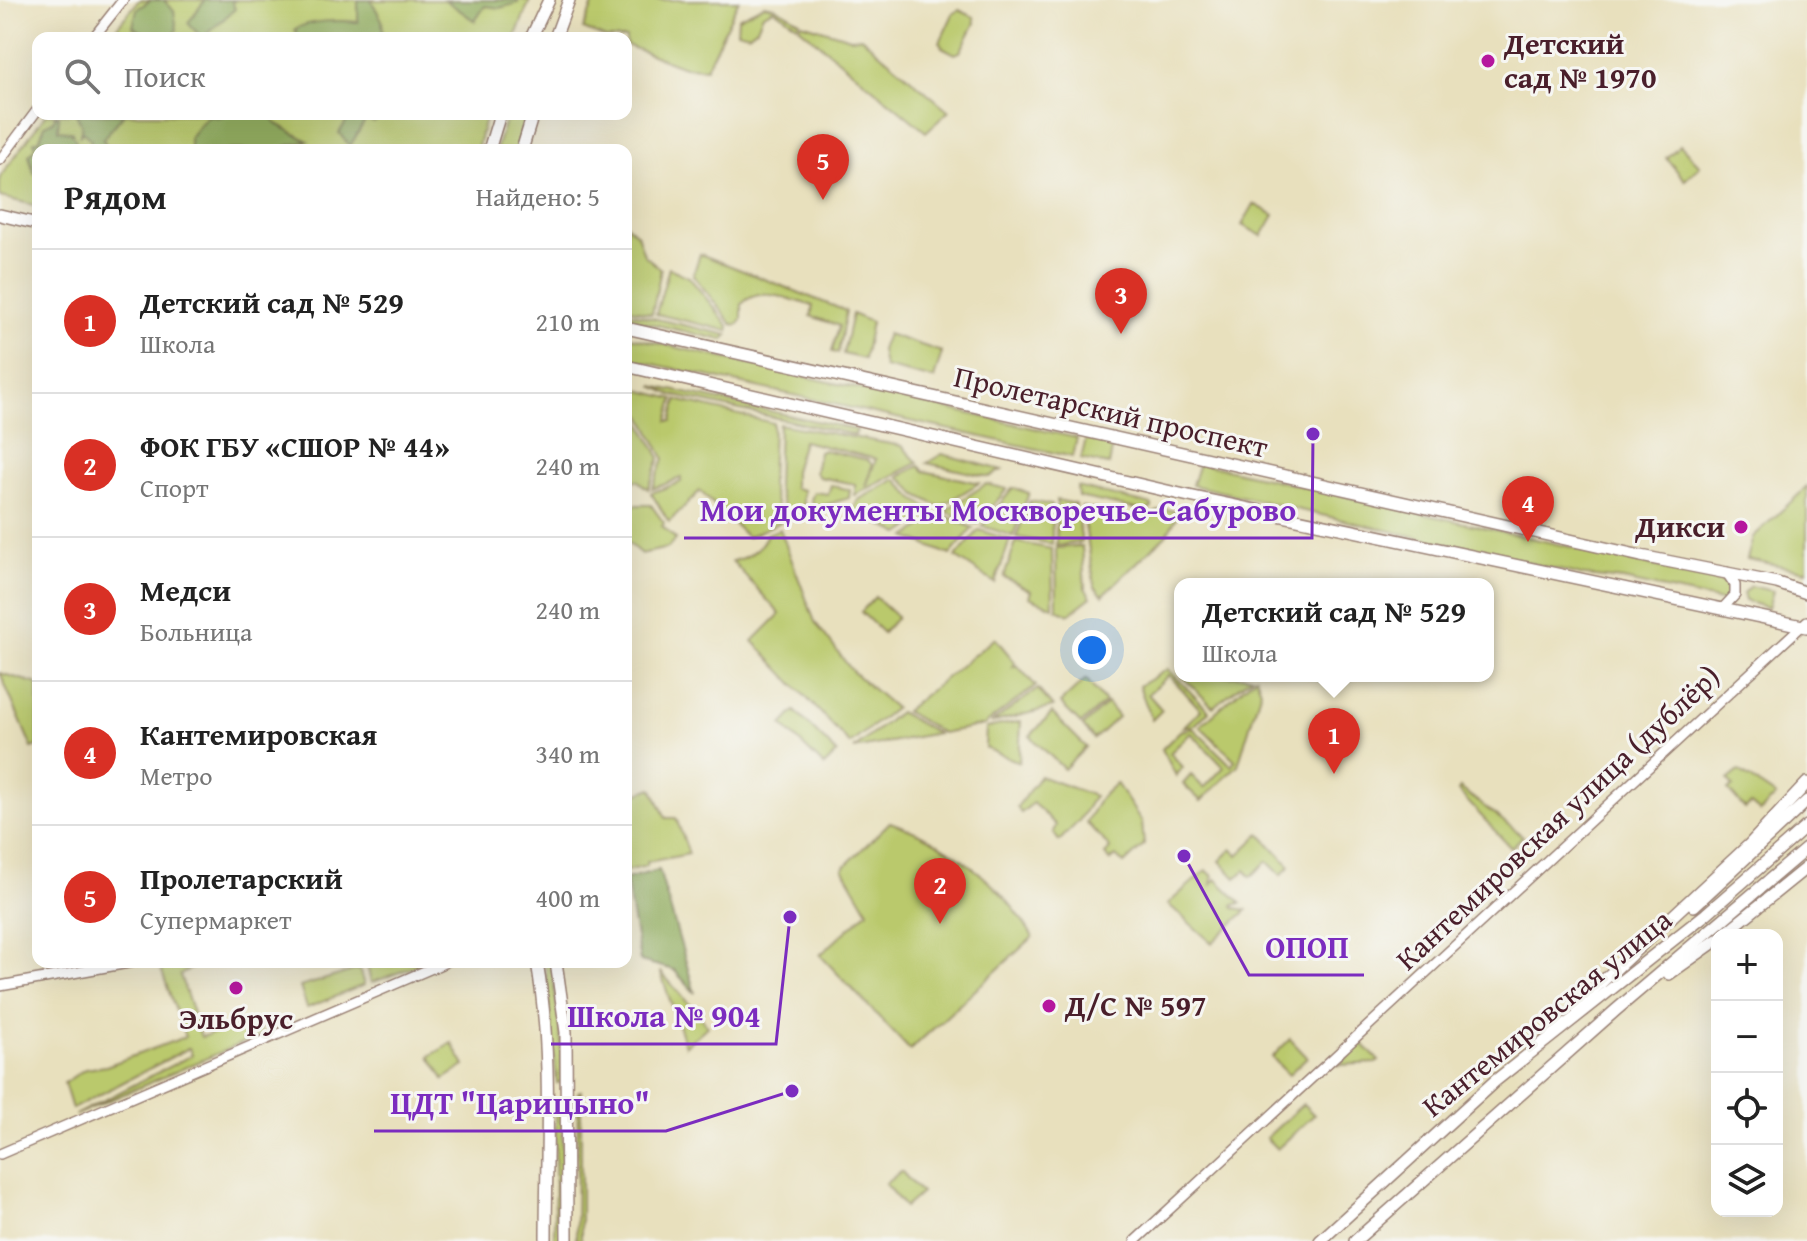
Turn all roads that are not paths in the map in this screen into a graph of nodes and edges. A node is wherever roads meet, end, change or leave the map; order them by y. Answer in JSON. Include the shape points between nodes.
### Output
{"nodes":[{"id":1,"x":123,"y":0,"type":"edge"},
{"id":2,"x":549,"y":0,"type":"edge"},
{"id":3,"x":569,"y":0,"type":"edge"},
{"id":4,"x":98,"y":32,"type":"edge"},
{"id":5,"x":534,"y":32,"type":"edge"},
{"id":6,"x":557,"y":32,"type":"edge"},
{"id":7,"x":32,"y":117,"type":"edge"},
{"id":8,"x":498,"y":120,"type":"edge"},
{"id":9,"x":531,"y":120,"type":"edge"},
{"id":10,"x":491,"y":144,"type":"edge"},
{"id":11,"x":524,"y":144,"type":"edge"},
{"id":12,"x":0,"y":160,"type":"edge"},
{"id":13,"x":0,"y":215,"type":"edge"},
{"id":14,"x":32,"y":223,"type":"edge"},
{"id":15,"x":632,"y":329,"type":"edge"},
{"id":16,"x":632,"y":367,"type":"edge"},
{"id":17,"x":1726,"y":572,"type":"junction"},
{"id":18,"x":1807,"y":593,"type":"edge"},
{"id":19,"x":1722,"y":609,"type":"junction"},
{"id":20,"x":1805,"y":625,"type":"edge"},
{"id":21,"x":1807,"y":783,"type":"edge"},
{"id":22,"x":1807,"y":801,"type":"edge"},
{"id":23,"x":1807,"y":826,"type":"edge"},
{"id":24,"x":1807,"y":848,"type":"edge"},
{"id":25,"x":1807,"y":867,"type":"edge"},
{"id":26,"x":1730,"y":929,"type":"edge"},
{"id":27,"x":1711,"y":944,"type":"edge"},
{"id":28,"x":100,"y":968,"type":"edge"},
{"id":29,"x":432,"y":968,"type":"edge"},
{"id":30,"x":538,"y":968,"type":"edge"},
{"id":31,"x":557,"y":968,"type":"edge"},
{"id":32,"x":0,"y":986,"type":"edge"},
{"id":33,"x":1607,"y":989,"type":"junction"},
{"id":34,"x":1616,"y":1010,"type":"junction"},
{"id":35,"x":567,"y":1077,"type":"junction"},
{"id":36,"x":547,"y":1078,"type":"junction"},
{"id":37,"x":1495,"y":1081,"type":"junction"},
{"id":38,"x":568,"y":1112,"type":"junction"},
{"id":39,"x":549,"y":1113,"type":"junction"},
{"id":40,"x":0,"y":1154,"type":"edge"},
{"id":41,"x":546,"y":1241,"type":"edge"},
{"id":42,"x":567,"y":1241,"type":"edge"},
{"id":43,"x":1135,"y":1241,"type":"edge"},
{"id":44,"x":1320,"y":1241,"type":"edge"},
{"id":45,"x":1355,"y":1241,"type":"edge"}],
"edges":[{"from":1,"to":4,"type":"street"},
{"from":2,"to":5,"type":"main road"},
{"from":3,"to":6,"type":"main road"},
{"from":7,"to":12,"type":"street"},
{"from":8,"to":10,"type":"main road"},
{"from":9,"to":11,"type":"main road"},
{"from":13,"to":14,"type":"main road"},
{"from":15,"to":17,"type":"main road","name":"Пролетарский проспект"},
{"from":16,"to":19,"type":"main road","via":[[1189,496]]},
{"from":17,"to":18,"type":"main road","name":"Пролетарский проспект"},
{"from":17,"to":19,"type":"street","via":[[1735,595]]},
{"from":19,"to":20,"type":"main road"},
{"from":20,"to":43,"type":"street","name":"Кантемировская улица (дублёр)"},
{"from":21,"to":37,"type":"main road","via":[[1750,844]]},
{"from":22,"to":33,"type":"main road"},
{"from":23,"to":33,"type":"main road","name":"Кантемировская улица","via":[[1706,914]]},
{"from":24,"to":34,"type":"main road","name":"Кантемировская улица"},
{"from":25,"to":26,"type":"main road"},
{"from":27,"to":34,"type":"main road"},
{"from":28,"to":32,"type":"street"},
{"from":29,"to":40,"type":"street"},
{"from":30,"to":36,"type":"main road"},
{"from":31,"to":35,"type":"main road"},
{"from":33,"to":37,"type":"main road","name":"Кантемировская улица"},
{"from":34,"to":45,"type":"main road","name":"Кантемировская улица"},
{"from":35,"to":36,"type":"street","via":[[559,1087]]},
{"from":35,"to":38,"type":"main road"},
{"from":36,"to":39,"type":"main road"},
{"from":37,"to":44,"type":"main road","name":"Кантемировская улица"},
{"from":38,"to":39,"type":"street","via":[[556,1103]]},
{"from":38,"to":42,"type":"main road"},
{"from":39,"to":41,"type":"main road"}]}
